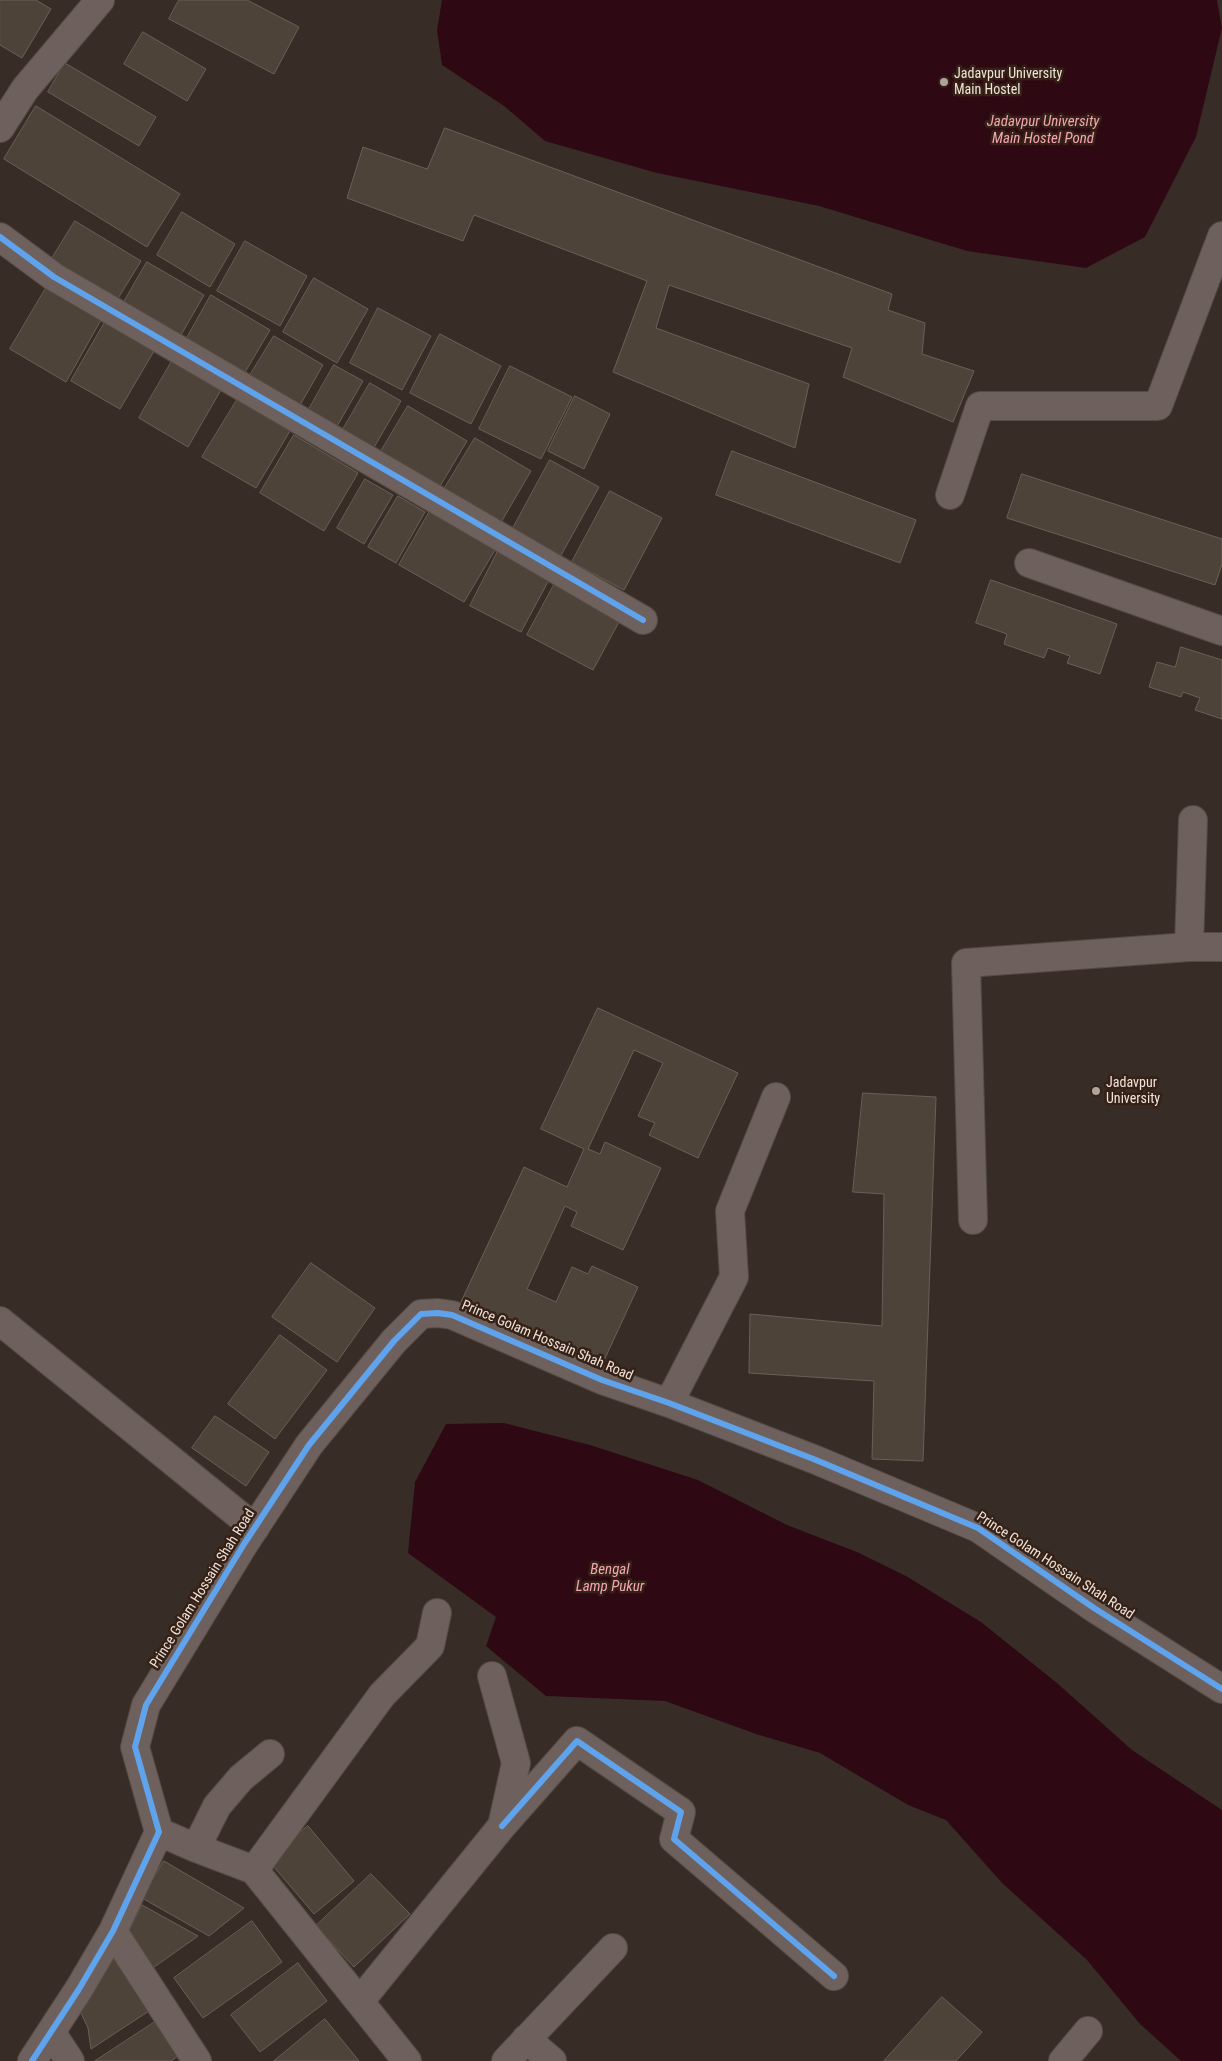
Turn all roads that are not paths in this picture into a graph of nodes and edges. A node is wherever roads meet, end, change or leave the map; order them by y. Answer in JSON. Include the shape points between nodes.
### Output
{"nodes":[{"id":1,"x":88,"y":3,"type":"edge"},
{"id":2,"x":1,"y":123,"type":"edge"},
{"id":3,"x":1222,"y":236,"type":"edge"},
{"id":4,"x":0,"y":237,"type":"edge"},
{"id":5,"x":950,"y":495,"type":"dead end"},
{"id":6,"x":1029,"y":563,"type":"dead end"},
{"id":7,"x":643,"y":620,"type":"dead end"},
{"id":8,"x":1222,"y":631,"type":"edge"},
{"id":9,"x":1193,"y":820,"type":"dead end"},
{"id":10,"x":1188,"y":947,"type":"junction"},
{"id":11,"x":1222,"y":948,"type":"edge"},
{"id":12,"x":776,"y":1097,"type":"dead end"},
{"id":13,"x":973,"y":1220,"type":"dead end"},
{"id":14,"x":0,"y":1321,"type":"edge"},
{"id":15,"x":669,"y":1403,"type":"junction"},
{"id":16,"x":255,"y":1528,"type":"junction"},
{"id":17,"x":437,"y":1613,"type":"dead end"},
{"id":18,"x":492,"y":1676,"type":"dead end"},
{"id":19,"x":1222,"y":1690,"type":"edge"},
{"id":20,"x":270,"y":1754,"type":"dead end"},
{"id":21,"x":502,"y":1826,"type":"junction"},
{"id":22,"x":159,"y":1832,"type":"junction"},
{"id":23,"x":196,"y":1848,"type":"junction"},
{"id":24,"x":254,"y":1870,"type":"junction"},
{"id":25,"x":113,"y":1931,"type":"junction"},
{"id":26,"x":613,"y":1948,"type":"dead end"},
{"id":27,"x":834,"y":1976,"type":"dead end"},
{"id":28,"x":360,"y":2001,"type":"junction"},
{"id":29,"x":1088,"y":2031,"type":"dead end"},
{"id":30,"x":51,"y":2032,"type":"junction"},
{"id":31,"x":526,"y":2040,"type":"junction"},
{"id":32,"x":32,"y":2061,"type":"edge"},
{"id":33,"x":70,"y":2061,"type":"edge"},
{"id":34,"x":197,"y":2061,"type":"edge"},
{"id":35,"x":407,"y":2061,"type":"edge"},
{"id":36,"x":506,"y":2061,"type":"edge"},
{"id":37,"x":552,"y":2061,"type":"edge"},
{"id":38,"x":1063,"y":2061,"type":"edge"}],
"edges":[{"from":1,"to":2,"type":"street"},
{"from":3,"to":5,"type":"street","via":[[1158,406],[980,406]]},
{"from":4,"to":7,"type":"street","via":[[54,277]]},
{"from":6,"to":8,"type":"street"},
{"from":9,"to":10,"type":"street"},
{"from":10,"to":11,"type":"street"},
{"from":10,"to":13,"type":"street","via":[[966,963]]},
{"from":12,"to":15,"type":"street","via":[[730,1211],[734,1277]]},
{"from":14,"to":16,"type":"street"},
{"from":15,"to":16,"type":"street","name":"Prince Golam Hossain Shah Road","via":[[602,1380],[452,1315],[421,1314],[394,1341],[309,1445]]},
{"from":15,"to":19,"type":"street","name":"Prince Golam Hossain Shah Road","via":[[978,1528]]},
{"from":16,"to":22,"type":"street","name":"Prince Golam Hossain Shah Road","via":[[146,1705],[135,1747]]},
{"from":17,"to":24,"type":"street","via":[[430,1646],[382,1695]]},
{"from":18,"to":21,"type":"street","via":[[516,1763]]},
{"from":20,"to":23,"type":"street","via":[[241,1778],[217,1806]]},
{"from":21,"to":27,"type":"street","via":[[577,1741],[681,1812],[674,1839]]},
{"from":21,"to":28,"type":"street"},
{"from":22,"to":23,"type":"street"},
{"from":22,"to":25,"type":"street"},
{"from":23,"to":24,"type":"street"},
{"from":24,"to":28,"type":"street"},
{"from":25,"to":30,"type":"street"},
{"from":25,"to":34,"type":"street"},
{"from":26,"to":31,"type":"street"},
{"from":28,"to":35,"type":"street"},
{"from":29,"to":38,"type":"street"},
{"from":30,"to":32,"type":"street"},
{"from":30,"to":33,"type":"street"},
{"from":31,"to":36,"type":"street"},
{"from":31,"to":37,"type":"street"}]}
